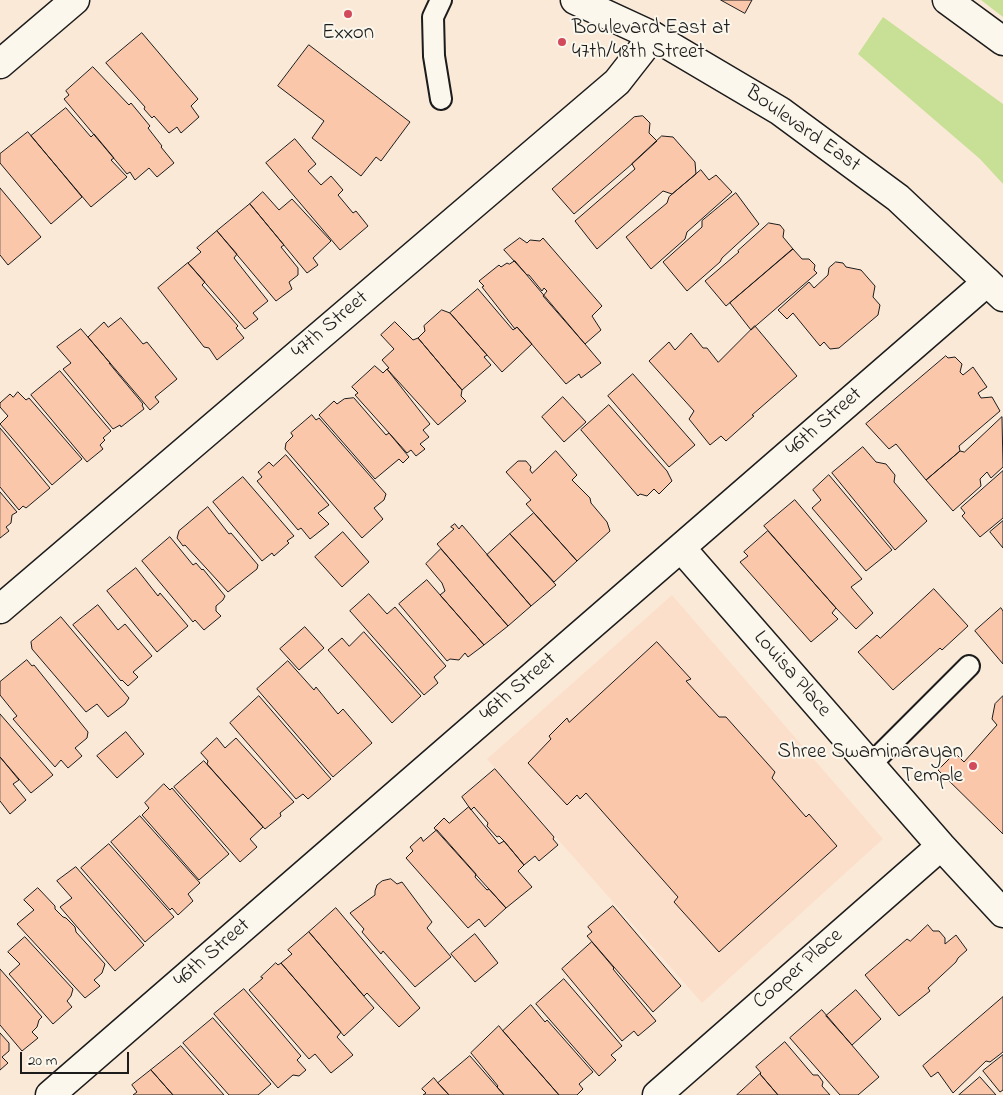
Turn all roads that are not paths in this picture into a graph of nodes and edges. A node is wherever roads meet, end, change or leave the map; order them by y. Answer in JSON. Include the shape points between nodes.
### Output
{"nodes":[{"id":1,"x":75,"y":0,"type":"edge"},
{"id":2,"x":441,"y":0,"type":"edge"},
{"id":3,"x":575,"y":0,"type":"edge"},
{"id":4,"x":947,"y":0,"type":"edge"},
{"id":5,"x":653,"y":36,"type":"junction"},
{"id":6,"x":1003,"y":41,"type":"edge"},
{"id":7,"x":0,"y":64,"type":"edge"},
{"id":8,"x":441,"y":99,"type":"dead end"},
{"id":9,"x":995,"y":289,"type":"edge"},
{"id":10,"x":681,"y":548,"type":"junction"},
{"id":11,"x":0,"y":609,"type":"edge"},
{"id":12,"x":969,"y":666,"type":"dead end"},
{"id":13,"x":870,"y":765,"type":"junction"},
{"id":14,"x":941,"y":846,"type":"junction"},
{"id":15,"x":1003,"y":913,"type":"edge"},
{"id":16,"x":50,"y":1095,"type":"edge"},
{"id":17,"x":657,"y":1095,"type":"edge"}],
"edges":[{"from":1,"to":7,"type":"street"},
{"from":2,"to":8,"type":"lane","via":[[433,17],[434,56]]},
{"from":3,"to":5,"type":"street","name":"Boulevard East"},
{"from":4,"to":6,"type":"street"},
{"from":5,"to":9,"type":"street","name":"Boulevard East","via":[[780,110],[898,198]]},
{"from":5,"to":11,"type":"street","name":"47th Street","via":[[617,82]]},
{"from":9,"to":10,"type":"street","name":"46th Street"},
{"from":10,"to":13,"type":"street","name":"Louisa Place"},
{"from":10,"to":16,"type":"street","name":"46th Street"},
{"from":12,"to":13,"type":"lane"},
{"from":13,"to":14,"type":"street","name":"Louisa Place"},
{"from":14,"to":15,"type":"street","name":"Louisa Place"},
{"from":14,"to":17,"type":"street","name":"Cooper Place"}]}
